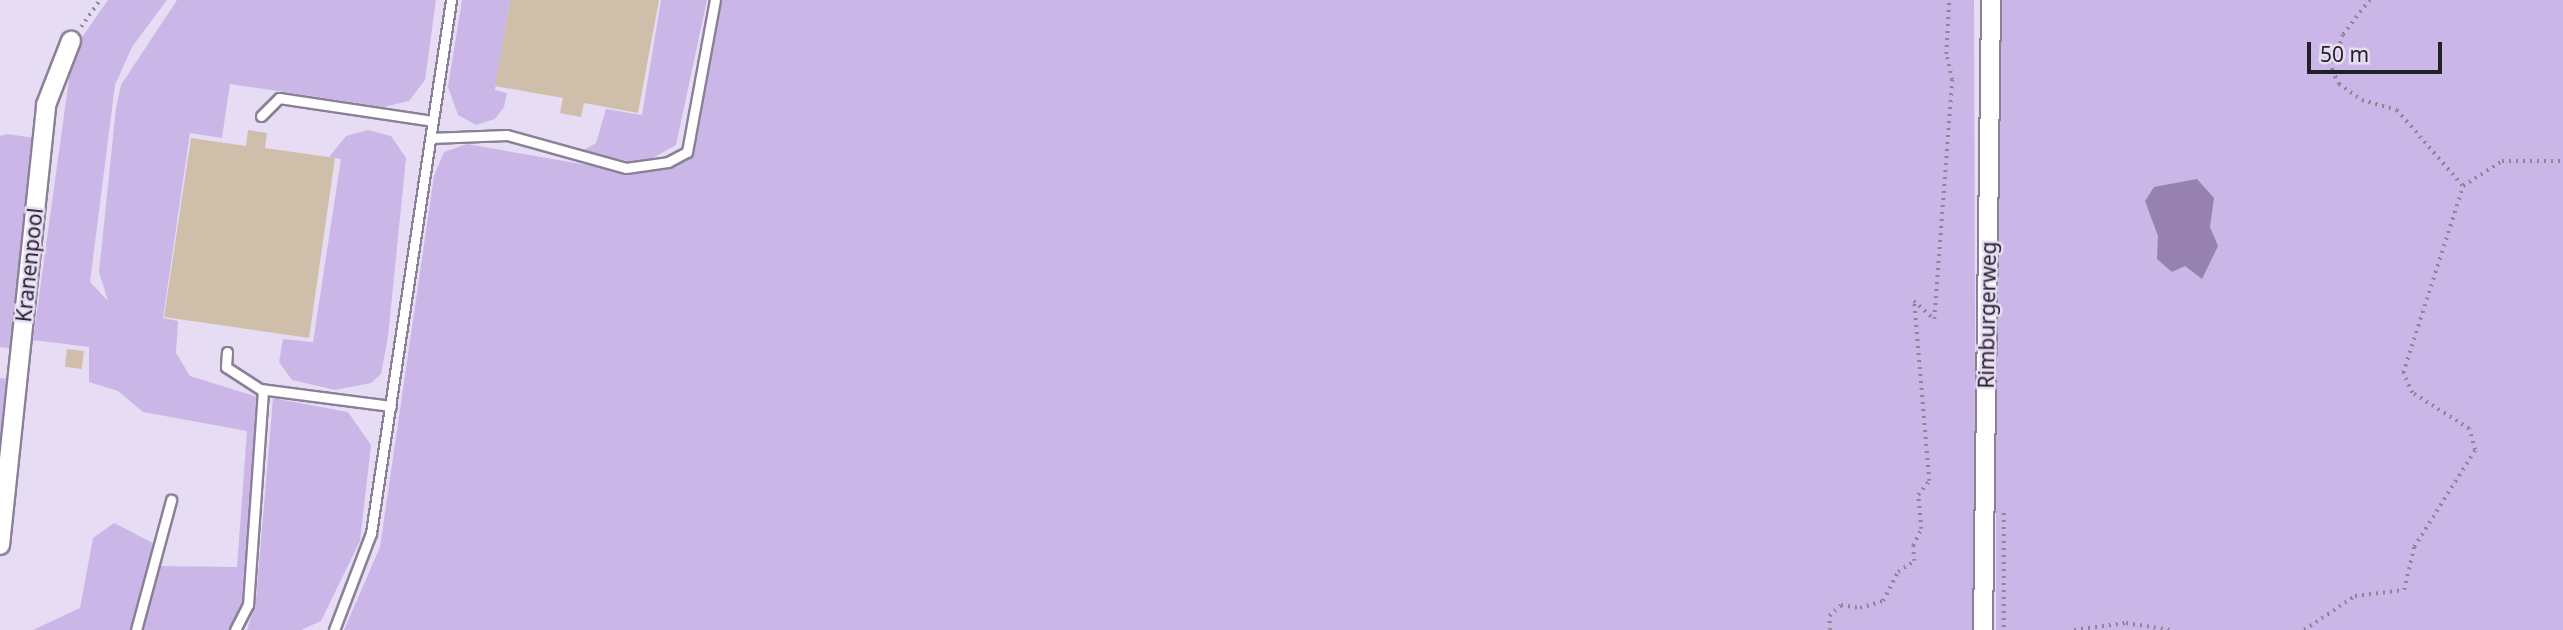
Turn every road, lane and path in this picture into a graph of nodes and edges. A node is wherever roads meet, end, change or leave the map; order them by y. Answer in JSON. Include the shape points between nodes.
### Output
{"nodes":[{"id":1,"x":100,"y":0,"type":"edge"},
{"id":2,"x":451,"y":0,"type":"edge"},
{"id":3,"x":715,"y":0,"type":"edge"},
{"id":4,"x":1949,"y":0,"type":"edge"},
{"id":5,"x":1991,"y":0,"type":"edge"},
{"id":6,"x":2370,"y":0,"type":"edge"},
{"id":7,"x":71,"y":41,"type":"joint"},
{"id":8,"x":261,"y":117,"type":"dead end"},
{"id":9,"x":432,"y":121,"type":"junction"},
{"id":10,"x":430,"y":138,"type":"junction"},
{"id":11,"x":2563,"y":161,"type":"edge"},
{"id":12,"x":2463,"y":186,"type":"junction"},
{"id":13,"x":227,"y":352,"type":"dead end"},
{"id":14,"x":263,"y":390,"type":"junction"},
{"id":15,"x":391,"y":406,"type":"junction"},
{"id":16,"x":171,"y":500,"type":"dead end"},
{"id":17,"x":0,"y":545,"type":"edge"},
{"id":18,"x":136,"y":630,"type":"edge"},
{"id":19,"x":235,"y":630,"type":"edge"},
{"id":20,"x":334,"y":630,"type":"edge"},
{"id":21,"x":1830,"y":630,"type":"edge"},
{"id":22,"x":1983,"y":630,"type":"edge"},
{"id":23,"x":2074,"y":630,"type":"edge"},
{"id":24,"x":2170,"y":630,"type":"edge"},
{"id":25,"x":2304,"y":630,"type":"edge"}],
"edges":[{"from":1,"to":7,"type":"path"},
{"from":2,"to":9,"type":"lane"},
{"from":3,"to":10,"type":"lane","via":[[687,152],[668,162],[626,168],[507,135]]},
{"from":4,"to":21,"type":"path","via":[[1946,54],[1952,80],[1934,319],[1914,301],[1929,481],[1918,495],[1921,529],[1914,561],[1898,572],[1883,601],[1860,608],[1841,604],[1829,616]]},
{"from":5,"to":22,"type":"street","name":"Rimburgerweg"},
{"from":6,"to":12,"type":"path","via":[[2343,35],[2332,70],[2339,85],[2362,100],[2397,110]]},
{"from":7,"to":17,"type":"street","name":"Kranenpool","via":[[46,105]]},
{"from":8,"to":9,"type":"lane","via":[[279,98]]},
{"from":9,"to":10,"type":"lane"},
{"from":10,"to":15,"type":"lane"},
{"from":11,"to":12,"type":"path","via":[[2502,161]]},
{"from":12,"to":25,"type":"path","via":[[2403,373],[2412,393],[2469,429],[2476,440],[2470,464],[2414,547],[2404,590],[2355,596]]},
{"from":13,"to":14,"type":"lane","via":[[226,367],[235,377]]},
{"from":14,"to":15,"type":"lane"},
{"from":14,"to":19,"type":"lane","via":[[248,606]]},
{"from":15,"to":20,"type":"lane","via":[[371,533]]},
{"from":16,"to":18,"type":"lane"},
{"from":23,"to":24,"type":"path","via":[[2126,623]]}]}
